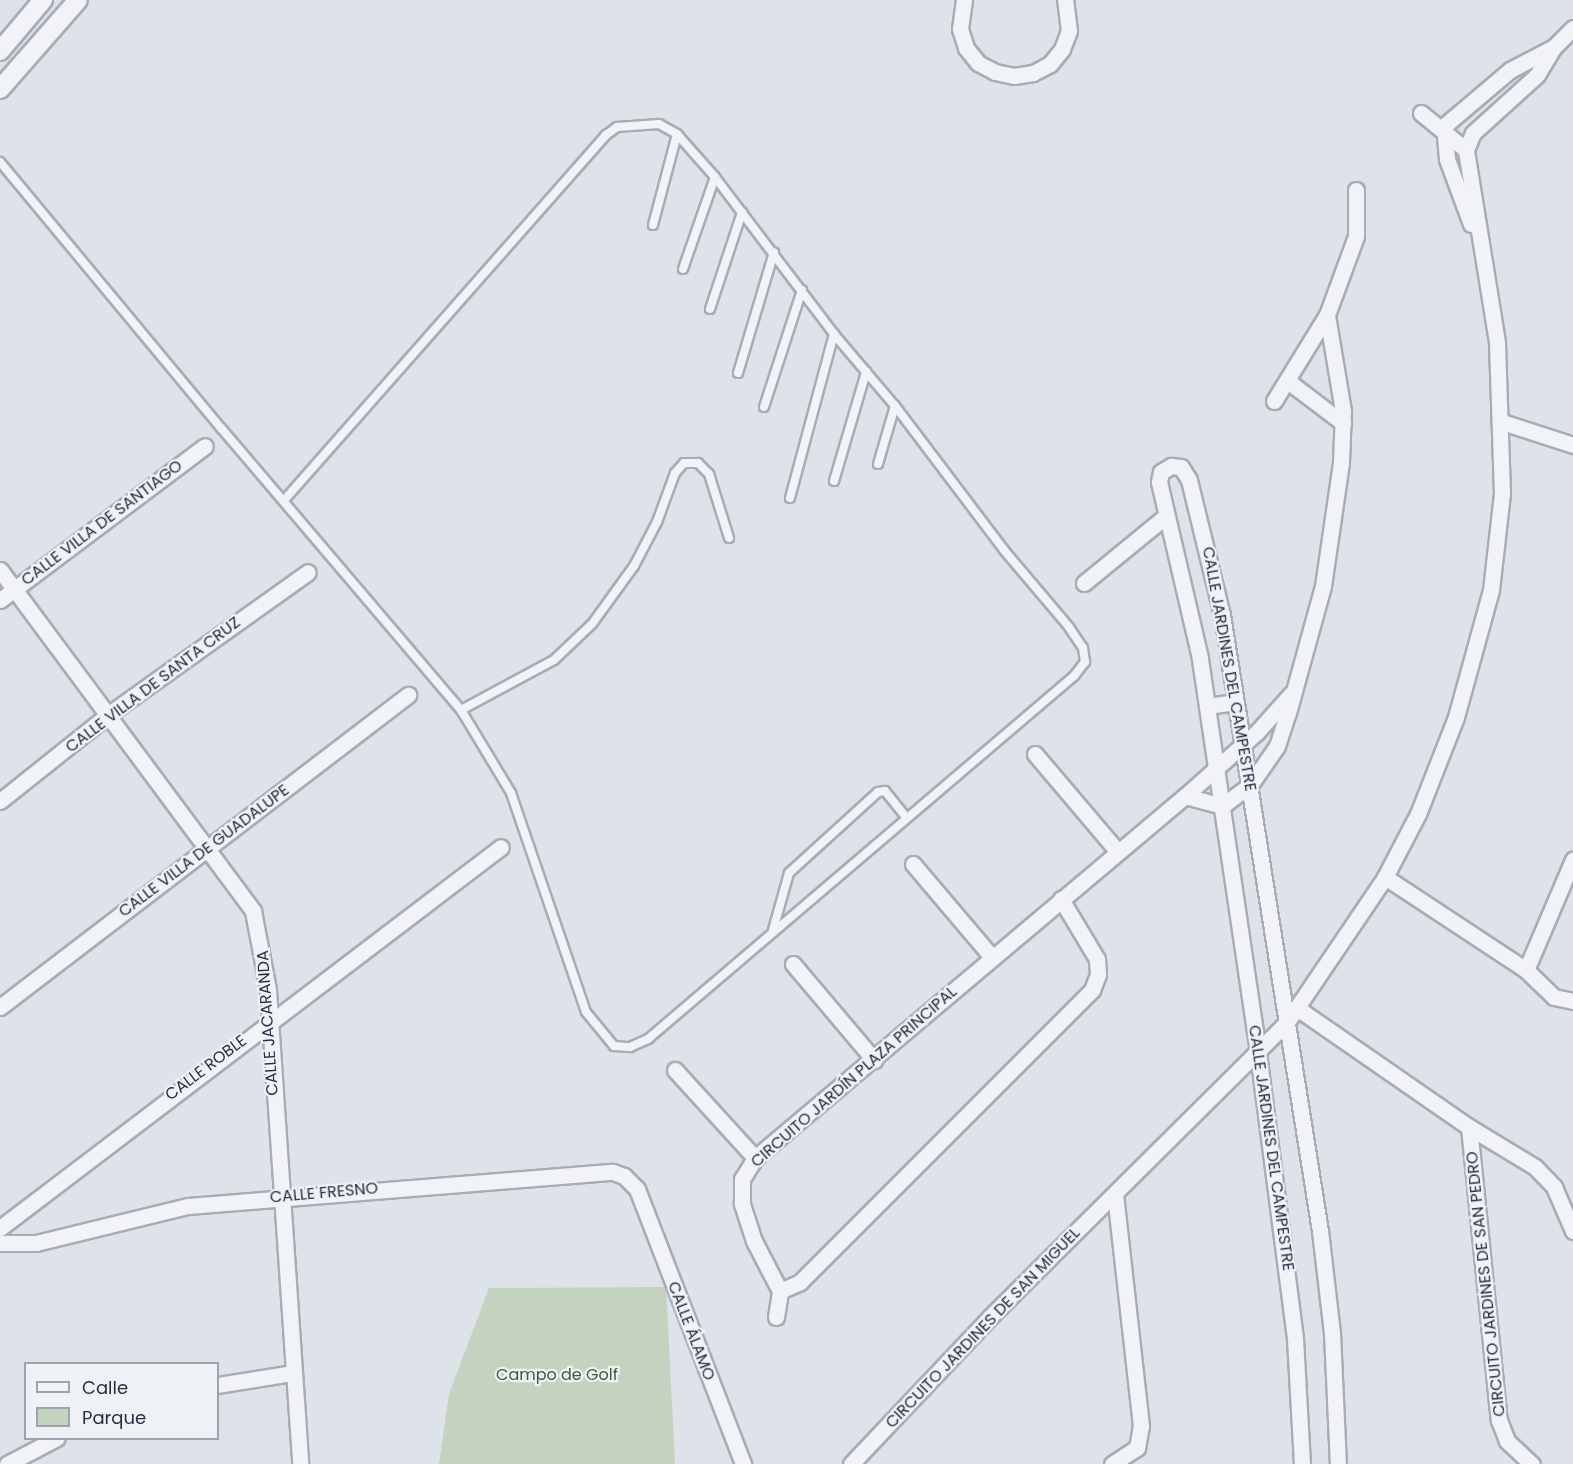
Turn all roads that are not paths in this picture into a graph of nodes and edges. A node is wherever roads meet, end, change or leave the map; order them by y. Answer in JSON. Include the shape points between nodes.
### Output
{"nodes":[{"id":1,"x":43,"y":0,"type":"edge"},
{"id":2,"x":78,"y":0,"type":"edge"},
{"id":3,"x":964,"y":0,"type":"edge"},
{"id":4,"x":1065,"y":0,"type":"edge"},
{"id":5,"x":1573,"y":28,"type":"edge"},
{"id":6,"x":1554,"y":47,"type":"junction"},
{"id":7,"x":0,"y":51,"type":"edge"},
{"id":8,"x":0,"y":89,"type":"edge"},
{"id":9,"x":1421,"y":113,"type":"dead end"},
{"id":10,"x":1442,"y":133,"type":"junction"},
{"id":11,"x":677,"y":134,"type":"junction"},
{"id":12,"x":1466,"y":150,"type":"junction"},
{"id":13,"x":0,"y":162,"type":"edge"},
{"id":14,"x":715,"y":177,"type":"junction"},
{"id":15,"x":1356,"y":190,"type":"dead end"},
{"id":16,"x":742,"y":212,"type":"junction"},
{"id":17,"x":653,"y":225,"type":"dead end"},
{"id":18,"x":1478,"y":234,"type":"junction"},
{"id":19,"x":774,"y":252,"type":"junction"},
{"id":20,"x":683,"y":268,"type":"dead end"},
{"id":21,"x":802,"y":290,"type":"junction"},
{"id":22,"x":710,"y":309,"type":"dead end"},
{"id":23,"x":1328,"y":315,"type":"junction"},
{"id":24,"x":834,"y":334,"type":"junction"},
{"id":25,"x":866,"y":372,"type":"junction"},
{"id":26,"x":738,"y":373,"type":"dead end"},
{"id":27,"x":1289,"y":382,"type":"junction"},
{"id":28,"x":1274,"y":400,"type":"dead end"},
{"id":29,"x":764,"y":406,"type":"dead end"},
{"id":30,"x":895,"y":406,"type":"junction"},
{"id":31,"x":1502,"y":422,"type":"junction"},
{"id":32,"x":1343,"y":423,"type":"junction"},
{"id":33,"x":1573,"y":445,"type":"edge"},
{"id":34,"x":205,"y":446,"type":"dead end"},
{"id":35,"x":878,"y":464,"type":"dead end"},
{"id":36,"x":834,"y":482,"type":"dead end"},
{"id":37,"x":789,"y":498,"type":"dead end"},
{"id":38,"x":284,"y":500,"type":"junction"},
{"id":39,"x":1166,"y":516,"type":"junction"},
{"id":40,"x":729,"y":538,"type":"dead end"},
{"id":41,"x":0,"y":570,"type":"edge"},
{"id":42,"x":308,"y":572,"type":"dead end"},
{"id":43,"x":1084,"y":583,"type":"dead end"},
{"id":44,"x":15,"y":589,"type":"junction"},
{"id":45,"x":0,"y":600,"type":"edge"},
{"id":46,"x":1291,"y":694,"type":"junction"},
{"id":47,"x":408,"y":695,"type":"dead end"},
{"id":48,"x":1236,"y":702,"type":"junction"},
{"id":49,"x":1207,"y":706,"type":"junction"},
{"id":50,"x":461,"y":710,"type":"junction"},
{"id":51,"x":109,"y":714,"type":"junction"},
{"id":52,"x":1241,"y":747,"type":"junction"},
{"id":53,"x":1035,"y":754,"type":"dead end"},
{"id":54,"x":1215,"y":769,"type":"junction"},
{"id":55,"x":1250,"y":784,"type":"junction"},
{"id":56,"x":1185,"y":796,"type":"junction"},
{"id":57,"x":0,"y":801,"type":"edge"},
{"id":58,"x":1221,"y":806,"type":"junction"},
{"id":59,"x":906,"y":817,"type":"junction"},
{"id":60,"x":501,"y":847,"type":"dead end"},
{"id":61,"x":210,"y":848,"type":"junction"},
{"id":62,"x":1118,"y":852,"type":"junction"},
{"id":63,"x":1573,"y":861,"type":"edge"},
{"id":64,"x":913,"y":864,"type":"dead end"},
{"id":65,"x":1385,"y":877,"type":"junction"},
{"id":66,"x":1061,"y":899,"type":"junction"},
{"id":67,"x":773,"y":930,"type":"junction"},
{"id":68,"x":992,"y":957,"type":"junction"},
{"id":69,"x":793,"y":964,"type":"dead end"},
{"id":70,"x":1526,"y":970,"type":"junction"},
{"id":71,"x":1573,"y":1001,"type":"edge"},
{"id":72,"x":0,"y":1007,"type":"edge"},
{"id":73,"x":1297,"y":1008,"type":"junction"},
{"id":74,"x":270,"y":1020,"type":"junction"},
{"id":75,"x":1287,"y":1022,"type":"junction"},
{"id":76,"x":1258,"y":1052,"type":"junction"},
{"id":77,"x":874,"y":1060,"type":"junction"},
{"id":78,"x":675,"y":1070,"type":"dead end"},
{"id":79,"x":1469,"y":1127,"type":"junction"},
{"id":80,"x":755,"y":1158,"type":"junction"},
{"id":81,"x":1115,"y":1194,"type":"junction"},
{"id":82,"x":279,"y":1197,"type":"junction"},
{"id":83,"x":641,"y":1197,"type":"joint"},
{"id":84,"x":0,"y":1228,"type":"edge"},
{"id":85,"x":1573,"y":1231,"type":"edge"},
{"id":86,"x":0,"y":1244,"type":"edge"},
{"id":87,"x":780,"y":1292,"type":"junction"},
{"id":88,"x":776,"y":1317,"type":"dead end"},
{"id":89,"x":292,"y":1373,"type":"junction"},
{"id":90,"x":219,"y":1385,"type":"edge"},
{"id":91,"x":53,"y":1440,"type":"edge"},
{"id":92,"x":7,"y":1464,"type":"edge"},
{"id":93,"x":300,"y":1464,"type":"edge"},
{"id":94,"x":743,"y":1464,"type":"edge"},
{"id":95,"x":851,"y":1464,"type":"edge"},
{"id":96,"x":1112,"y":1464,"type":"edge"},
{"id":97,"x":1302,"y":1464,"type":"edge"},
{"id":98,"x":1338,"y":1464,"type":"edge"},
{"id":99,"x":1532,"y":1464,"type":"edge"}],
"edges":[{"from":1,"to":7,"type":"street"},
{"from":2,"to":8,"type":"street"},
{"from":3,"to":4,"type":"street","via":[[960,29],[966,48],[987,68],[1014,76],[1033,73],[1050,64],[1062,49],[1069,31]]},
{"from":5,"to":6,"type":"street"},
{"from":6,"to":10,"type":"street","via":[[1535,54],[1502,76],[1450,117]]},
{"from":6,"to":12,"type":"street","via":[[1537,75],[1473,133]]},
{"from":9,"to":10,"type":"street"},
{"from":10,"to":12,"type":"street"},
{"from":10,"to":18,"type":"street","via":[[1458,191]]},
{"from":11,"to":14,"type":"lane"},
{"from":11,"to":17,"type":"lane"},
{"from":11,"to":38,"type":"lane","via":[[659,124],[647,123],[618,127],[606,135]]},
{"from":12,"to":18,"type":"street"},
{"from":13,"to":38,"type":"lane"},
{"from":14,"to":16,"type":"lane"},
{"from":14,"to":20,"type":"lane"},
{"from":15,"to":23,"type":"street","via":[[1356,237]]},
{"from":16,"to":19,"type":"lane"},
{"from":16,"to":22,"type":"lane"},
{"from":18,"to":31,"type":"street","name":"CIRCUITO JARDINES DE SAN MIGUEL","via":[[1497,342]]},
{"from":19,"to":21,"type":"lane"},
{"from":19,"to":26,"type":"lane"},
{"from":21,"to":24,"type":"lane"},
{"from":21,"to":29,"type":"lane"},
{"from":23,"to":27,"type":"street"},
{"from":23,"to":32,"type":"street"},
{"from":24,"to":25,"type":"lane"},
{"from":24,"to":37,"type":"lane"},
{"from":25,"to":30,"type":"lane"},
{"from":25,"to":36,"type":"lane"},
{"from":27,"to":28,"type":"street"},
{"from":27,"to":32,"type":"street"},
{"from":30,"to":35,"type":"lane"},
{"from":30,"to":59,"type":"lane","via":[[1004,550],[1069,627],[1085,654],[1082,668],[1074,676]]},
{"from":31,"to":33,"type":"street"},
{"from":31,"to":65,"type":"street","name":"CIRCUITO JARDINES DE SAN MIGUEL","via":[[1502,494],[1491,590],[1440,760]]},
{"from":32,"to":46,"type":"street","via":[[1338,489],[1323,586]]},
{"from":34,"to":44,"type":"street","name":"CALLE VILLA DE SANTIAGO"},
{"from":38,"to":50,"type":"lane"},
{"from":39,"to":43,"type":"street"},
{"from":39,"to":48,"type":"street","name":"CALLE JARDINES DEL CAMPESTRE","via":[[1159,477],[1165,468],[1179,465],[1189,480],[1210,552]]},
{"from":39,"to":49,"type":"street","name":"CALLE JARDINES DEL CAMPESTRE","via":[[1191,610]]},
{"from":40,"to":50,"type":"lane","via":[[720,501],[705,468],[694,462],[680,465],[634,566],[592,624],[554,660]]},
{"from":41,"to":44,"type":"street","name":"CALLE JACARANDA"},
{"from":42,"to":51,"type":"street","name":"CALLE VILLA DE SANTA CRUZ"},
{"from":44,"to":45,"type":"street","name":"CALLE VILLA DE SANTIAGO"},
{"from":44,"to":51,"type":"street","name":"CALLE JACARANDA"},
{"from":46,"to":52,"type":"street","name":"CIRCUITO JARDÍN PLAZA PRINCIPAL"},
{"from":46,"to":55,"type":"street","via":[[1277,746]]},
{"from":47,"to":61,"type":"street","name":"CALLE VILLA DE GUADALUPE"},
{"from":48,"to":49,"type":"street"},
{"from":48,"to":52,"type":"street","name":"CALLE JARDINES DEL CAMPESTRE"},
{"from":49,"to":54,"type":"street","name":"CALLE JARDINES DEL CAMPESTRE"},
{"from":50,"to":67,"type":"lane","via":[[510,793],[575,989],[606,1040],[622,1048],[648,1039]]},
{"from":51,"to":57,"type":"street","name":"CALLE VILLA DE SANTA CRUZ"},
{"from":51,"to":61,"type":"street","name":"CALLE JACARANDA"},
{"from":52,"to":54,"type":"street","name":"CIRCUITO JARDÍN PLAZA PRINCIPAL"},
{"from":52,"to":55,"type":"street","name":"CALLE JARDINES DEL CAMPESTRE"},
{"from":53,"to":62,"type":"street"},
{"from":54,"to":56,"type":"street","name":"CIRCUITO JARDÍN PLAZA PRINCIPAL"},
{"from":54,"to":58,"type":"street","name":"CALLE JARDINES DEL CAMPESTRE"},
{"from":55,"to":58,"type":"street"},
{"from":55,"to":75,"type":"street","name":"CALLE JARDINES DEL CAMPESTRE"},
{"from":56,"to":58,"type":"street"},
{"from":56,"to":62,"type":"street","name":"CIRCUITO JARDÍN PLAZA PRINCIPAL"},
{"from":58,"to":76,"type":"street","name":"CALLE JARDINES DEL CAMPESTRE"},
{"from":59,"to":67,"type":"lane"},
{"from":59,"to":67,"type":"lane","via":[[885,792],[878,792],[791,870]]},
{"from":60,"to":74,"type":"street","name":"CALLE ROBLE"},
{"from":61,"to":72,"type":"street","name":"CALLE VILLA DE GUADALUPE"},
{"from":61,"to":74,"type":"street","name":"CALLE JACARANDA","via":[[253,910],[264,955]]},
{"from":62,"to":66,"type":"street","name":"CIRCUITO JARDÍN PLAZA PRINCIPAL"},
{"from":63,"to":70,"type":"street"},
{"from":64,"to":68,"type":"street"},
{"from":65,"to":70,"type":"street"},
{"from":65,"to":73,"type":"street","name":"CIRCUITO JARDINES DE SAN MIGUEL"},
{"from":66,"to":68,"type":"street","name":"CIRCUITO JARDÍN PLAZA PRINCIPAL"},
{"from":66,"to":87,"type":"street","via":[[1097,959],[1098,974],[1092,990],[800,1282]]},
{"from":68,"to":77,"type":"street","name":"CIRCUITO JARDÍN PLAZA PRINCIPAL"},
{"from":69,"to":77,"type":"street"},
{"from":70,"to":71,"type":"street","via":[[1554,996]]},
{"from":73,"to":75,"type":"street","name":"CIRCUITO JARDINES DE SAN MIGUEL"},
{"from":73,"to":79,"type":"street","name":"CIRCUITO JARDINES DE SAN PEDRO"},
{"from":74,"to":82,"type":"street","name":"CALLE JACARANDA"},
{"from":74,"to":84,"type":"street","name":"CALLE ROBLE"},
{"from":75,"to":76,"type":"street","name":"CIRCUITO JARDINES DE SAN MIGUEL"},
{"from":75,"to":98,"type":"street","name":"CALLE JARDINES DEL CAMPESTRE","via":[[1332,1333]]},
{"from":76,"to":81,"type":"street","name":"CIRCUITO JARDINES DE SAN MIGUEL"},
{"from":76,"to":97,"type":"street","name":"CALLE JARDINES DEL CAMPESTRE","via":[[1295,1338]]},
{"from":77,"to":80,"type":"street","name":"CIRCUITO JARDÍN PLAZA PRINCIPAL"},
{"from":78,"to":80,"type":"street"},
{"from":79,"to":85,"type":"street","name":"CIRCUITO JARDINES DE SAN PEDRO","via":[[1544,1176],[1563,1204]]},
{"from":79,"to":99,"type":"street","name":"CIRCUITO JARDINES DE SAN PEDRO","via":[[1499,1420],[1507,1441]]},
{"from":80,"to":87,"type":"street","name":"CIRCUITO JARDÍN PLAZA PRINCIPAL","via":[[742,1179],[742,1203],[754,1241]]},
{"from":81,"to":95,"type":"street","name":"CIRCUITO JARDINES DE SAN MIGUEL","via":[[990,1317]]},
{"from":81,"to":96,"type":"street","via":[[1142,1426],[1137,1448]]},
{"from":82,"to":83,"type":"street","name":"CALLE FRESNO","via":[[613,1172],[633,1184]]},
{"from":82,"to":86,"type":"street","name":"CALLE FRESNO","via":[[188,1206],[36,1243]]},
{"from":82,"to":89,"type":"street","name":"CALLE JACARANDA"},
{"from":83,"to":94,"type":"street","name":"CALLE ÁLAMO"},
{"from":87,"to":88,"type":"street"},
{"from":89,"to":90,"type":"street"},
{"from":89,"to":93,"type":"street","name":"CALLE JACARANDA"},
{"from":91,"to":92,"type":"street"}]}
